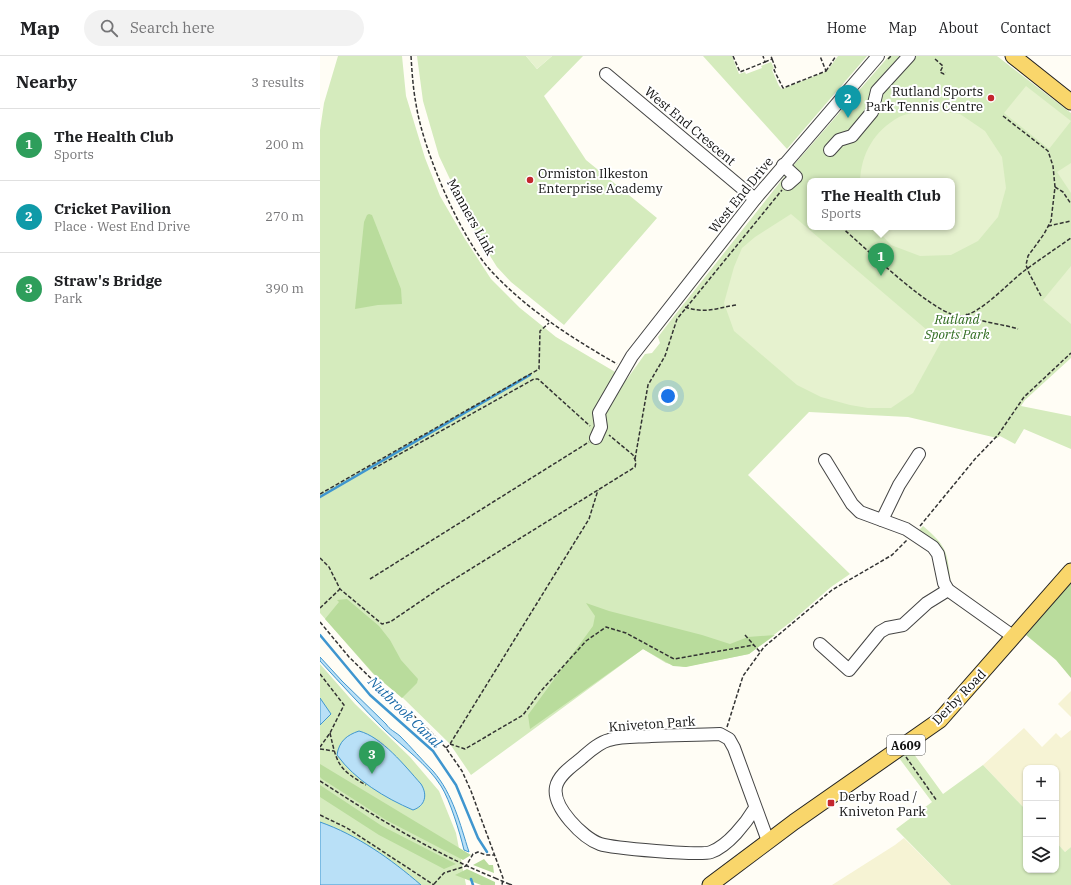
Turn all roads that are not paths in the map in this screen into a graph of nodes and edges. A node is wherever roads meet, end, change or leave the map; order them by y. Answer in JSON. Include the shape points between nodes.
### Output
{"nodes":[{"id":1,"x":909,"y":56,"type":"edge"},
{"id":2,"x":1013,"y":56,"type":"edge"},
{"id":3,"x":882,"y":59,"type":"edge"},
{"id":4,"x":606,"y":74,"type":"dead end"},
{"id":5,"x":1071,"y":102,"type":"edge"},
{"id":6,"x":830,"y":150,"type":"dead end"},
{"id":7,"x":783,"y":165,"type":"junction"},
{"id":8,"x":788,"y":184,"type":"road end"},
{"id":9,"x":755,"y":199,"type":"junction"},
{"id":10,"x":599,"y":433,"type":"road end"},
{"id":11,"x":919,"y":454,"type":"dead end"},
{"id":12,"x":825,"y":460,"type":"dead end"},
{"id":13,"x":882,"y":520,"type":"junction"},
{"id":14,"x":1071,"y":570,"type":"edge"},
{"id":15,"x":948,"y":590,"type":"junction"},
{"id":16,"x":1014,"y":637,"type":"junction"},
{"id":17,"x":820,"y":644,"type":"dead end"},
{"id":18,"x":755,"y":808,"type":"junction"},
{"id":19,"x":768,"y":841,"type":"junction"},
{"id":20,"x":710,"y":885,"type":"edge"}],
"edges":[{"from":1,"to":6,"type":"street","via":[[877,91],[872,112],[852,136],[839,140]]},
{"from":2,"to":5,"type":"main road"},
{"from":3,"to":7,"type":"street","name":"West End Drive"},
{"from":4,"to":9,"type":"street","name":"West End Crescent"},
{"from":7,"to":8,"type":"street","via":[[796,178]]},
{"from":7,"to":9,"type":"street","name":"West End Drive"},
{"from":9,"to":10,"type":"street","name":"West End Drive","via":[[649,343],[632,356],[599,413]]},
{"from":11,"to":13,"type":"street","via":[[910,475]]},
{"from":12,"to":13,"type":"street","via":[[828,474],[857,509]]},
{"from":13,"to":15,"type":"street","via":[[914,533],[933,547],[938,554]]},
{"from":14,"to":16,"type":"main road","name":"Derby Road","number":"A609"},
{"from":15,"to":16,"type":"street"},
{"from":15,"to":17,"type":"street","via":[[927,603],[903,625],[880,632],[849,670]]},
{"from":16,"to":19,"type":"main road","name":"Derby Road","number":"A609","via":[[940,720]]},
{"from":18,"to":18,"type":"street","name":"Kniveton Park","via":[[734,748],[724,735],[720,734],[607,740],[572,766],[556,786],[556,798],[562,809],[581,833],[600,844],[692,853],[710,852],[719,848],[742,826]]},
{"from":18,"to":19,"type":"street"},
{"from":19,"to":20,"type":"main road","name":"Derby Road","number":"A609"}]}
